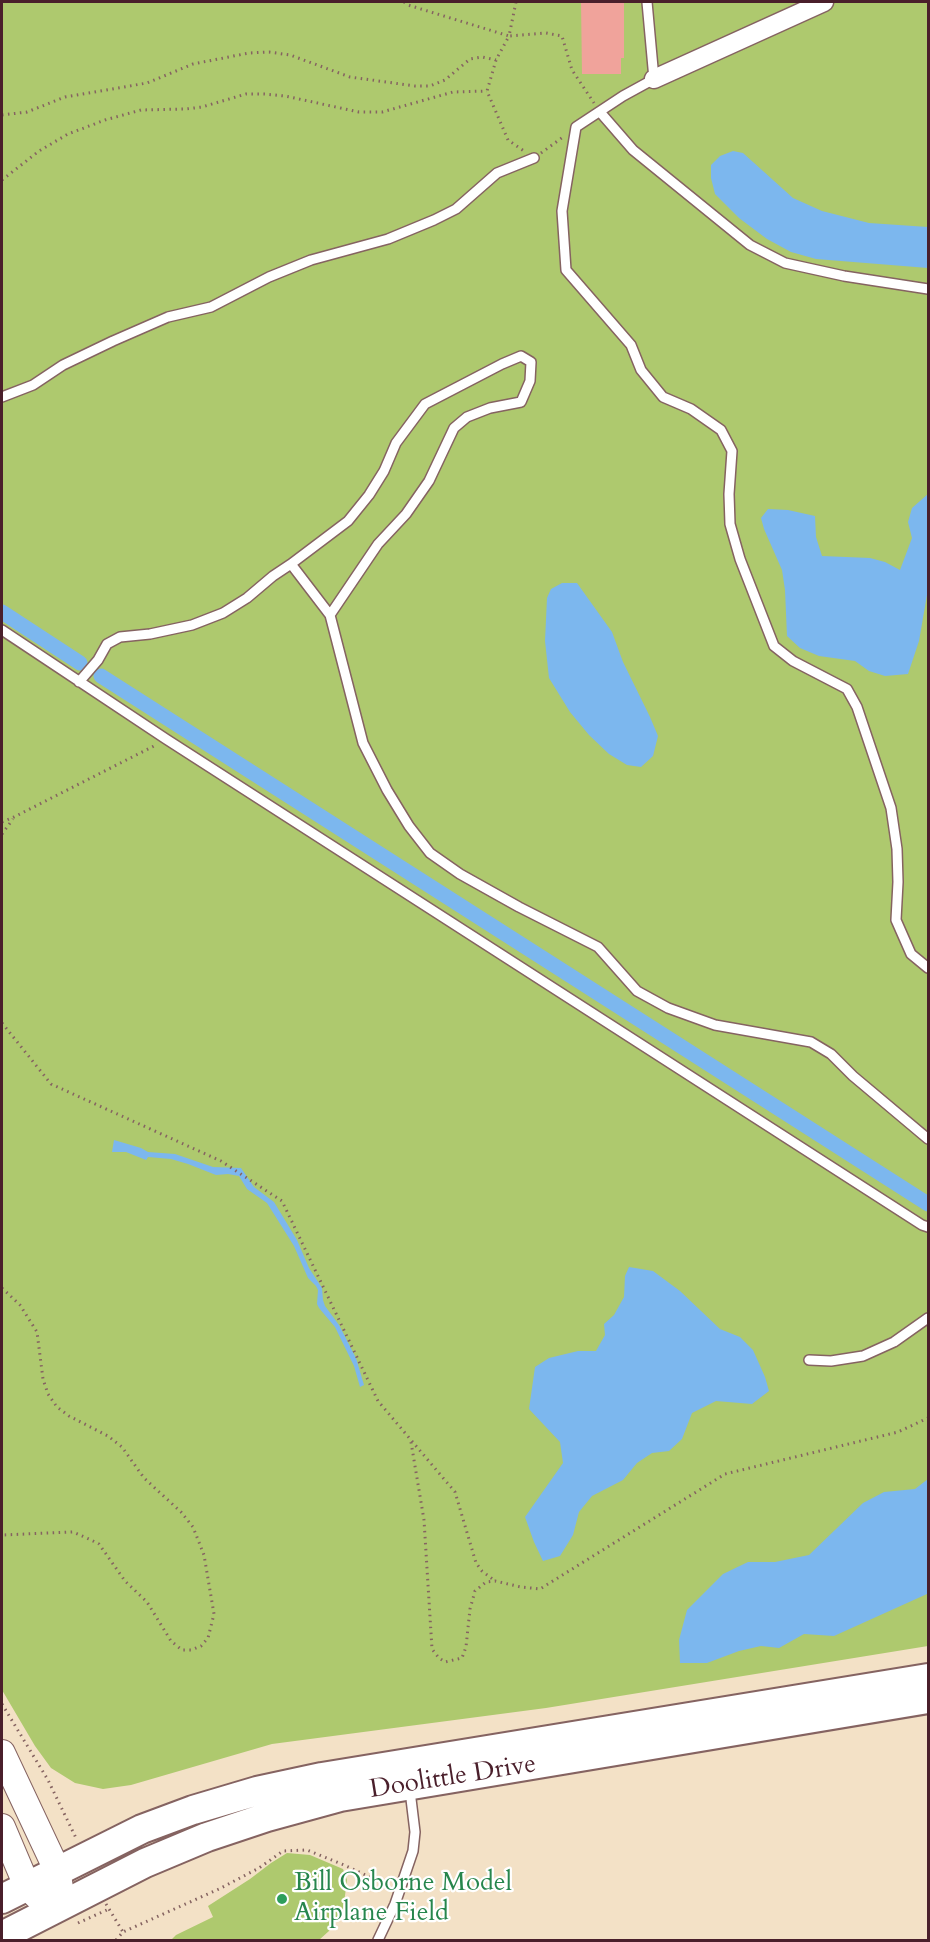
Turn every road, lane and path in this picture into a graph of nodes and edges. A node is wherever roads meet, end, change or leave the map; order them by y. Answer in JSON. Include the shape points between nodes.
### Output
{"nodes":[{"id":1,"x":404,"y":2,"type":"edge"},
{"id":2,"x":516,"y":2,"type":"edge"},
{"id":3,"x":647,"y":2,"type":"edge"},
{"id":4,"x":824,"y":2,"type":"edge"},
{"id":5,"x":510,"y":36,"type":"junction"},
{"id":6,"x":496,"y":60,"type":"junction"},
{"id":7,"x":654,"y":79,"type":"junction"},
{"id":8,"x":487,"y":91,"type":"junction"},
{"id":9,"x":600,"y":112,"type":"junction"},
{"id":10,"x":2,"y":115,"type":"edge"},
{"id":11,"x":576,"y":128,"type":"junction"},
{"id":12,"x":534,"y":158,"type":"junction"},
{"id":13,"x":2,"y":180,"type":"edge"},
{"id":14,"x":928,"y":289,"type":"edge"},
{"id":15,"x":2,"y":397,"type":"edge"},
{"id":16,"x":291,"y":564,"type":"junction"},
{"id":17,"x":330,"y":615,"type":"junction"},
{"id":18,"x":2,"y":630,"type":"edge"},
{"id":19,"x":79,"y":682,"type":"junction"},
{"id":20,"x":166,"y":739,"type":"junction"},
{"id":21,"x":14,"y":818,"type":"junction"},
{"id":22,"x":2,"y":822,"type":"edge"},
{"id":23,"x":2,"y":834,"type":"edge"},
{"id":24,"x":928,"y":968,"type":"edge"},
{"id":25,"x":2,"y":1023,"type":"edge"},
{"id":26,"x":928,"y":1139,"type":"edge"},
{"id":27,"x":928,"y":1227,"type":"edge"},
{"id":28,"x":2,"y":1288,"type":"edge"},
{"id":29,"x":928,"y":1318,"type":"edge"},
{"id":30,"x":809,"y":1360,"type":"dead end"},
{"id":31,"x":928,"y":1418,"type":"edge"},
{"id":32,"x":411,"y":1442,"type":"junction"},
{"id":33,"x":2,"y":1535,"type":"edge"},
{"id":34,"x":495,"y":1581,"type":"junction"},
{"id":35,"x":928,"y":1678,"type":"edge"},
{"id":36,"x":928,"y":1699,"type":"edge"},
{"id":37,"x":2,"y":1704,"type":"edge"},
{"id":38,"x":2,"y":1753,"type":"edge"},
{"id":39,"x":406,"y":1786,"type":"junction"},
{"id":40,"x":2,"y":1827,"type":"edge"},
{"id":41,"x":73,"y":1830,"type":"dead end"},
{"id":42,"x":57,"y":1870,"type":"junction"},
{"id":43,"x":401,"y":1885,"type":"junction"},
{"id":44,"x":27,"y":1886,"type":"junction"},
{"id":45,"x":2,"y":1899,"type":"edge"},
{"id":46,"x":108,"y":1907,"type":"dead end"},
{"id":47,"x":56,"y":1908,"type":"junction"},
{"id":48,"x":123,"y":1932,"type":"junction"},
{"id":49,"x":2,"y":1936,"type":"edge"},
{"id":50,"x":116,"y":1941,"type":"edge"},
{"id":51,"x":378,"y":1941,"type":"edge"}],
"edges":[{"from":1,"to":5,"type":"path"},
{"from":2,"to":5,"type":"path"},
{"from":3,"to":7,"type":"lane"},
{"from":4,"to":7,"type":"street"},
{"from":5,"to":6,"type":"path"},
{"from":5,"to":9,"type":"path","via":[[562,36],[572,70]]},
{"from":6,"to":8,"type":"path"},
{"from":6,"to":10,"type":"path","via":[[470,59],[445,80],[415,86],[350,77],[290,55],[249,53],[193,64],[147,83],[65,97],[27,112]]},
{"from":7,"to":9,"type":"lane"},
{"from":8,"to":12,"type":"path","via":[[508,140]]},
{"from":8,"to":13,"type":"path","via":[[453,92],[382,112],[359,112],[264,94],[238,96],[186,110],[141,110],[68,134]]},
{"from":9,"to":11,"type":"lane"},
{"from":9,"to":14,"type":"lane","via":[[633,150],[750,245],[786,263]]},
{"from":11,"to":12,"type":"path"},
{"from":11,"to":24,"type":"lane","via":[[562,211],[566,270],[631,345],[641,370],[663,397],[721,430],[732,451],[730,524],[740,559],[774,646],[847,689],[857,707],[891,808],[897,849],[896,920],[911,954]]},
{"from":12,"to":15,"type":"lane","via":[[497,173],[456,209],[434,220],[388,239],[310,260],[211,307],[168,317]]},
{"from":16,"to":17,"type":"lane"},
{"from":16,"to":17,"type":"lane","via":[[348,521],[369,495],[396,443],[425,404],[521,356],[531,362],[530,381],[521,402],[474,414],[454,428],[429,481],[378,544]]},
{"from":16,"to":19,"type":"lane","via":[[223,612],[192,625],[120,637],[107,644],[99,660]]},
{"from":17,"to":26,"type":"lane","via":[[363,743],[387,790],[430,853],[460,874],[598,947],[637,991],[668,1008],[715,1025],[811,1042],[831,1054]]},
{"from":18,"to":19,"type":"lane"},
{"from":19,"to":20,"type":"lane"},
{"from":20,"to":21,"type":"path"},
{"from":20,"to":27,"type":"lane"},
{"from":21,"to":22,"type":"path"},
{"from":21,"to":23,"type":"path"},
{"from":25,"to":32,"type":"path","via":[[51,1084],[221,1161],[282,1201],[378,1401]]},
{"from":28,"to":33,"type":"path","via":[[20,1305],[38,1332],[43,1379],[57,1407],[122,1448],[144,1478],[193,1527],[204,1555],[214,1614],[208,1638],[191,1650],[182,1650],[171,1641],[147,1602],[125,1581],[99,1544],[73,1532]]},
{"from":29,"to":30,"type":"lane","via":[[894,1342],[863,1356]]},
{"from":31,"to":34,"type":"path","via":[[898,1432],[725,1474],[540,1588]]},
{"from":32,"to":34,"type":"path","via":[[455,1492],[476,1563]]},
{"from":32,"to":34,"type":"path","via":[[423,1520],[432,1649],[439,1658],[445,1662],[462,1658],[475,1591],[486,1582]]},
{"from":35,"to":42,"type":"main road","name":"Doolittle Drive","via":[[257,1791],[142,1829]]},
{"from":36,"to":39,"type":"main road","name":"Doolittle Drive"},
{"from":37,"to":41,"type":"path"},
{"from":38,"to":42,"type":"main road"},
{"from":39,"to":43,"type":"lane","via":[[415,1832]]},
{"from":39,"to":47,"type":"main road","name":"Doolittle Drive","via":[[340,1797],[207,1837]]},
{"from":40,"to":44,"type":"main road"},
{"from":42,"to":44,"type":"main road","name":"Doolittle Drive"},
{"from":42,"to":47,"type":"main road","via":[[60,1888]]},
{"from":43,"to":48,"type":"path","via":[[372,1878],[307,1850],[284,1851],[219,1889]]},
{"from":43,"to":51,"type":"lane"},
{"from":44,"to":45,"type":"main road","name":"Doolittle Drive"},
{"from":44,"to":47,"type":"main road"},
{"from":46,"to":48,"type":"path"},
{"from":47,"to":49,"type":"main road","name":"Doolittle Drive"},
{"from":48,"to":50,"type":"path"}]}
